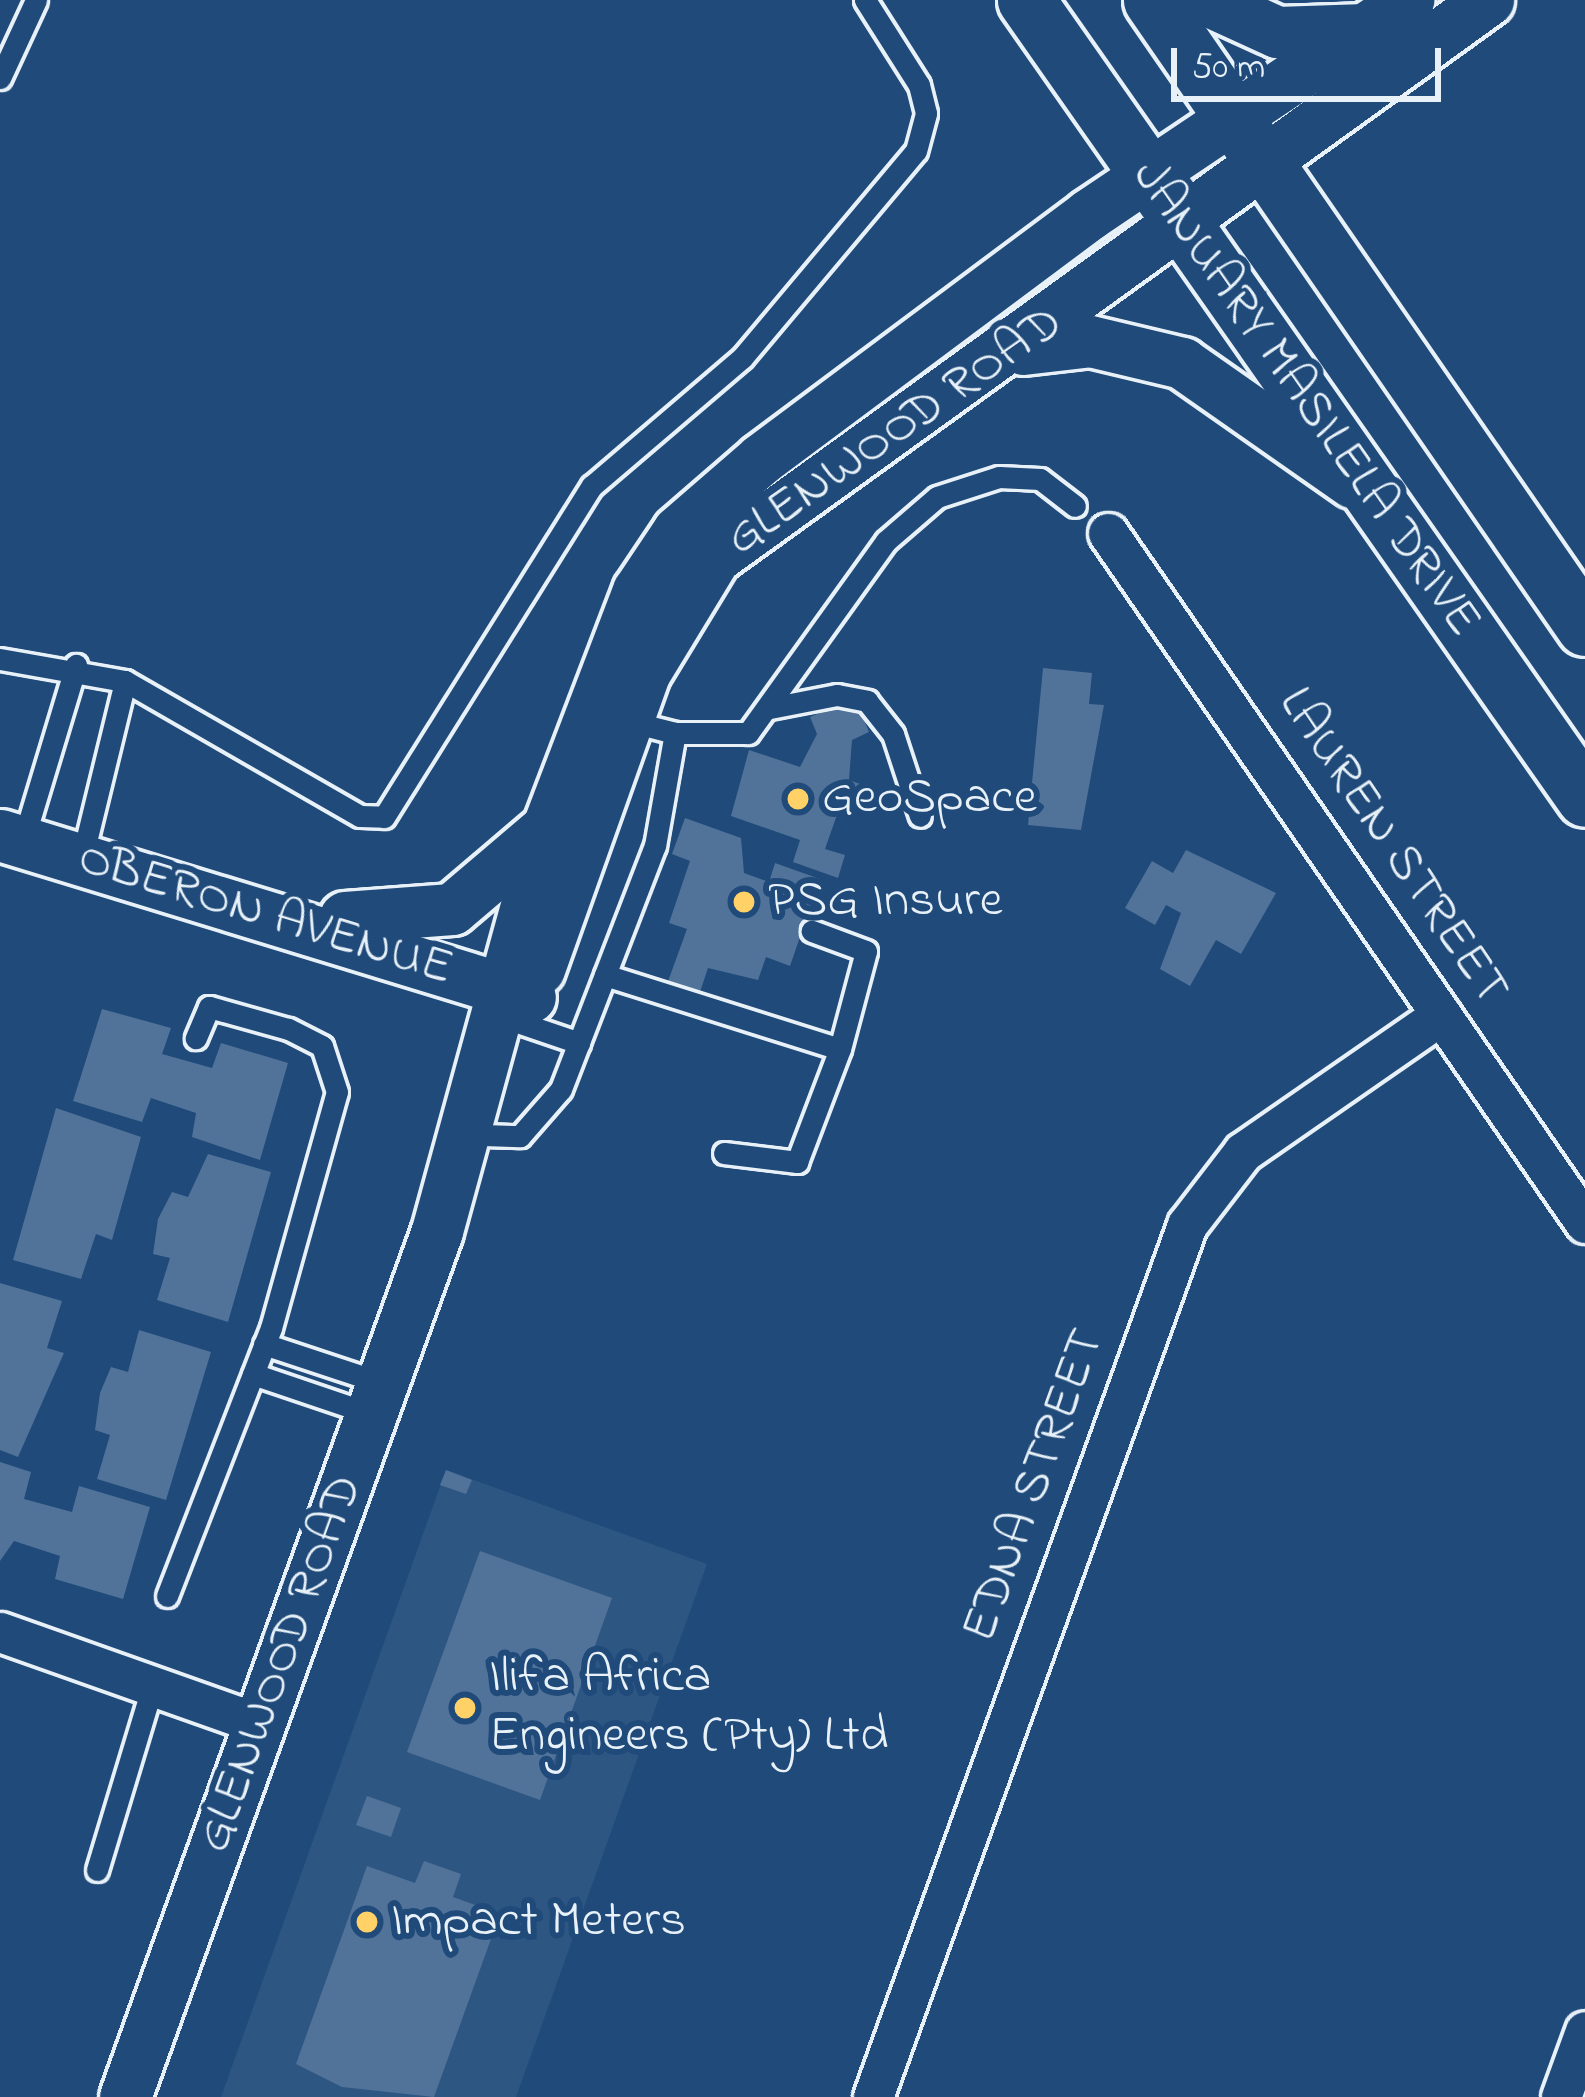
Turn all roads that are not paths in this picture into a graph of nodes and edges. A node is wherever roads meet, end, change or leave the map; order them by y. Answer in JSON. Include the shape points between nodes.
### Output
{"nodes":[{"id":1,"x":36,"y":0,"type":"edge"},
{"id":2,"x":865,"y":0,"type":"edge"},
{"id":3,"x":1026,"y":0,"type":"edge"},
{"id":4,"x":1152,"y":0,"type":"edge"},
{"id":5,"x":1207,"y":0,"type":"edge"},
{"id":6,"x":1408,"y":0,"type":"edge"},
{"id":7,"x":1489,"y":0,"type":"edge"},
{"id":8,"x":1366,"y":28,"type":"junction"},
{"id":9,"x":0,"y":78,"type":"edge"},
{"id":10,"x":1237,"y":118,"type":"junction"},
{"id":11,"x":1271,"y":166,"type":"junction"},
{"id":12,"x":1150,"y":173,"type":"junction"},
{"id":13,"x":1186,"y":224,"type":"junction"},
{"id":14,"x":1008,"y":352,"type":"junction"},
{"id":15,"x":1381,"y":504,"type":"junction"},
{"id":16,"x":1075,"y":506,"type":"dead end"},
{"id":17,"x":1108,"y":533,"type":"dead end"},
{"id":18,"x":1585,"y":627,"type":"edge"},
{"id":19,"x":0,"y":659,"type":"edge"},
{"id":20,"x":76,"y":665,"type":"junction"},
{"id":21,"x":125,"y":681,"type":"junction"},
{"id":22,"x":770,"y":708,"type":"junction"},
{"id":23,"x":630,"y":720,"type":"junction"},
{"id":24,"x":1585,"y":798,"type":"edge"},
{"id":25,"x":920,"y":816,"type":"dead end"},
{"id":26,"x":547,"y":829,"type":"junction"},
{"id":27,"x":11,"y":838,"type":"edge"},
{"id":28,"x":82,"y":858,"type":"junction"},
{"id":29,"x":137,"y":874,"type":"junction"},
{"id":30,"x":812,"y":931,"type":"dead end"},
{"id":31,"x":605,"y":975,"type":"junction"},
{"id":32,"x":511,"y":1005,"type":"junction"},
{"id":33,"x":1441,"y":1016,"type":"junction"},
{"id":34,"x":196,"y":1038,"type":"dead end"},
{"id":35,"x":579,"y":1043,"type":"junction"},
{"id":36,"x":840,"y":1049,"type":"junction"},
{"id":37,"x":483,"y":1135,"type":"junction"},
{"id":38,"x":724,"y":1153,"type":"dead end"},
{"id":39,"x":1585,"y":1223,"type":"edge"},
{"id":40,"x":437,"y":1231,"type":"junction"},
{"id":41,"x":264,"y":1344,"type":"junction"},
{"id":42,"x":253,"y":1374,"type":"junction"},
{"id":43,"x":376,"y":1399,"type":"junction"},
{"id":44,"x":167,"y":1596,"type":"dead end"},
{"id":45,"x":0,"y":1632,"type":"edge"},
{"id":46,"x":153,"y":1684,"type":"junction"},
{"id":47,"x":260,"y":1724,"type":"junction"},
{"id":48,"x":97,"y":1870,"type":"dead end"},
{"id":49,"x":1585,"y":2031,"type":"edge"},
{"id":50,"x":125,"y":2097,"type":"edge"},
{"id":51,"x":873,"y":2097,"type":"edge"},
{"id":52,"x":1561,"y":2097,"type":"edge"}],
"edges":[{"from":1,"to":9,"type":"lane"},
{"from":2,"to":21,"type":"lane","via":[[919,85],[926,113],[916,151],[742,358],[592,486],[384,817],[360,816]]},
{"from":3,"to":12,"type":"main road","name":"JANUARY MASILELA DRIVE"},
{"from":4,"to":10,"type":"main road","name":"JANUARY MASILELA DRIVE"},
{"from":5,"to":8,"type":"street","via":[[1277,32]]},
{"from":6,"to":8,"type":"street","name":"GLENWOOD ROAD"},
{"from":7,"to":11,"type":"street","name":"GLENWOOD ROAD","via":[[1308,124]]},
{"from":8,"to":10,"type":"street","name":"GLENWOOD ROAD"},
{"from":10,"to":11,"type":"main road","name":"JANUARY MASILELA DRIVE"},
{"from":10,"to":12,"type":"street","name":"GLENWOOD ROAD"},
{"from":11,"to":13,"type":"street","name":"GLENWOOD ROAD"},
{"from":11,"to":18,"type":"main road","name":"JANUARY MASILELA DRIVE"},
{"from":12,"to":13,"type":"main road","name":"JANUARY MASILELA DRIVE"},
{"from":12,"to":23,"type":"street","name":"GLENWOOD ROAD","via":[[704,506],[638,590]]},
{"from":13,"to":14,"type":"street","name":"GLENWOOD ROAD"},
{"from":13,"to":15,"type":"main road","name":"JANUARY MASILELA DRIVE"},
{"from":14,"to":15,"type":"street","via":[[1090,341],[1182,363]]},
{"from":14,"to":23,"type":"street","name":"GLENWOOD ROAD","via":[[801,486],[715,556],[660,637]]},
{"from":15,"to":24,"type":"main road","name":"JANUARY MASILELA DRIVE"},
{"from":16,"to":22,"type":"lane","via":[[1040,479],[999,477],[937,497],[886,541]]},
{"from":17,"to":33,"type":"street","name":"LAUREN STREET"},
{"from":19,"to":20,"type":"lane"},
{"from":20,"to":21,"type":"lane"},
{"from":20,"to":27,"type":"lane"},
{"from":21,"to":28,"type":"lane"},
{"from":22,"to":23,"type":"lane","via":[[748,734]]},
{"from":22,"to":25,"type":"lane","via":[[837,694],[867,701],[892,734]]},
{"from":23,"to":26,"type":"street","name":"GLENWOOD ROAD"},
{"from":23,"to":31,"type":"lane","via":[[655,846]]},
{"from":23,"to":32,"type":"street","name":"GLENWOOD ROAD"},
{"from":26,"to":29,"type":"street","via":[[483,890],[414,920],[351,919]]},
{"from":26,"to":32,"type":"street","name":"GLENWOOD ROAD"},
{"from":27,"to":28,"type":"street","name":"OBERON AVENUE"},
{"from":28,"to":29,"type":"street","name":"OBERON AVENUE"},
{"from":29,"to":32,"type":"street","name":"OBERON AVENUE"},
{"from":30,"to":36,"type":"lane","via":[[866,951]]},
{"from":31,"to":35,"type":"lane"},
{"from":31,"to":36,"type":"lane"},
{"from":32,"to":35,"type":"lane"},
{"from":32,"to":37,"type":"street","name":"GLENWOOD ROAD"},
{"from":32,"to":40,"type":"street","name":"GLENWOOD ROAD"},
{"from":33,"to":39,"type":"street","name":"LAUREN STREET"},
{"from":33,"to":51,"type":"street","name":"EDNA STREET","via":[[1243,1152],[1187,1225]]},
{"from":34,"to":41,"type":"lane","via":[[209,1007],[222,1007],[322,1046],[333,1064],[337,1092]]},
{"from":35,"to":37,"type":"lane","via":[[530,1128],[512,1141]]},
{"from":36,"to":38,"type":"lane","via":[[796,1162]]},
{"from":37,"to":40,"type":"street","name":"GLENWOOD ROAD"},
{"from":40,"to":43,"type":"street","name":"GLENWOOD ROAD"},
{"from":41,"to":42,"type":"lane"},
{"from":41,"to":43,"type":"lane"},
{"from":42,"to":43,"type":"lane"},
{"from":42,"to":44,"type":"lane"},
{"from":43,"to":47,"type":"street","name":"GLENWOOD ROAD"},
{"from":45,"to":46,"type":"street"},
{"from":46,"to":47,"type":"street"},
{"from":46,"to":48,"type":"lane"},
{"from":47,"to":50,"type":"street","name":"GLENWOOD ROAD"},
{"from":49,"to":52,"type":"street"}]}
